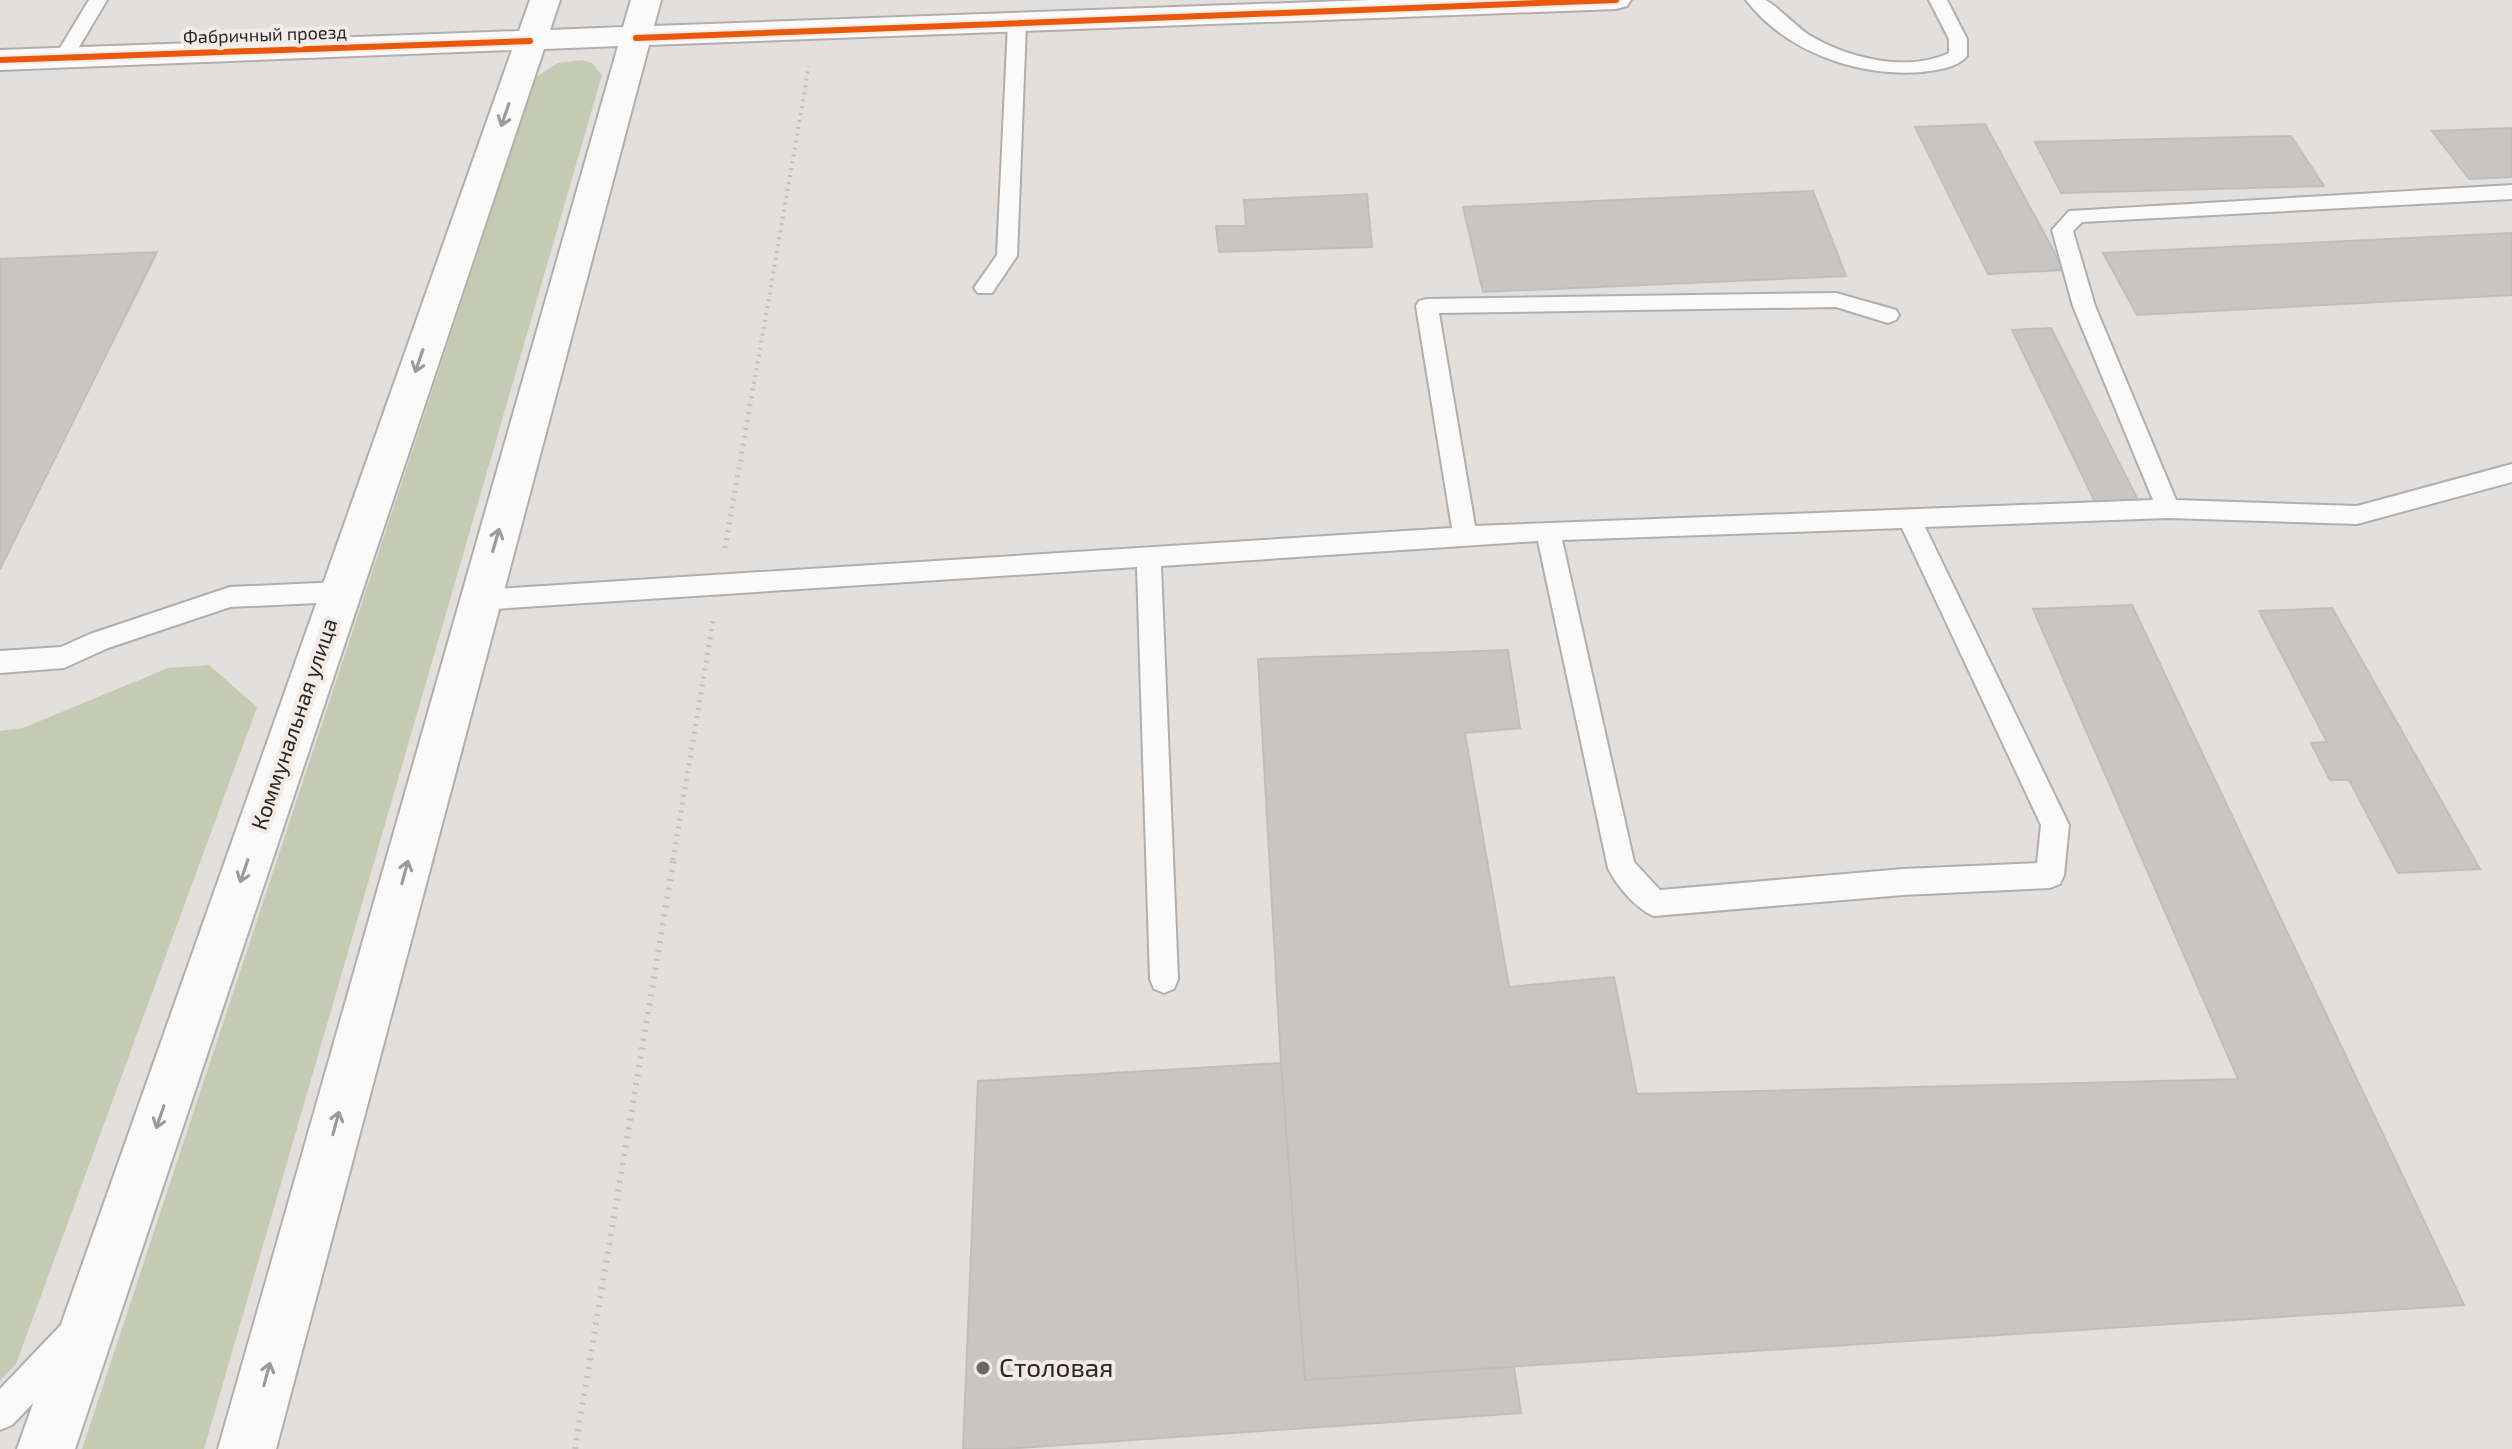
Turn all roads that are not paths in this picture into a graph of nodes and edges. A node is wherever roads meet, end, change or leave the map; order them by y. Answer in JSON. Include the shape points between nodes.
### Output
{"nodes":[{"id":1,"x":98,"y":0,"type":"edge"},
{"id":2,"x":545,"y":0,"type":"edge"},
{"id":3,"x":1616,"y":0,"type":"edge"},
{"id":4,"x":1755,"y":0,"type":"edge"},
{"id":5,"x":1938,"y":0,"type":"edge"},
{"id":6,"x":641,"y":19,"type":"edge"},
{"id":7,"x":1017,"y":24,"type":"junction"},
{"id":8,"x":530,"y":41,"type":"junction"},
{"id":9,"x":63,"y":58,"type":"junction"},
{"id":10,"x":0,"y":60,"type":"edge"},
{"id":11,"x":2512,"y":192,"type":"edge"},
{"id":12,"x":985,"y":288,"type":"dead end"},
{"id":13,"x":1888,"y":315,"type":"dead end"},
{"id":14,"x":2512,"y":473,"type":"edge"},
{"id":15,"x":2168,"y":509,"type":"junction"},
{"id":16,"x":1910,"y":520,"type":"junction"},
{"id":17,"x":1548,"y":531,"type":"junction"},
{"id":18,"x":1465,"y":536,"type":"junction"},
{"id":19,"x":1149,"y":556,"type":"junction"},
{"id":20,"x":339,"y":592,"type":"junction"},
{"id":21,"x":479,"y":600,"type":"junction"},
{"id":22,"x":0,"y":662,"type":"edge"},
{"id":23,"x":1164,"y":979,"type":"dead end"},
{"id":24,"x":91,"y":1318,"type":"junction"},
{"id":25,"x":0,"y":1413,"type":"edge"},
{"id":26,"x":46,"y":1449,"type":"edge"},
{"id":27,"x":247,"y":1449,"type":"edge"}],
"edges":[{"from":1,"to":9,"type":"lane"},
{"from":2,"to":8,"type":"main road","name":"Коммунальная улица"},
{"from":3,"to":7,"type":"main road","name":"Фабричный проезд"},
{"from":4,"to":5,"type":"lane","via":[[1817,49],[1851,63],[1880,67],[1946,63],[1958,56],[1958,39]]},
{"from":6,"to":7,"type":"main road","name":"Фабричный проезд","via":[[815,31]]},
{"from":6,"to":8,"type":"main road","name":"Фабричный проезд"},
{"from":21,"to":6,"type":"main road","one_way":true},
{"from":7,"to":12,"type":"lane","via":[[1007,256]]},
{"from":8,"to":9,"type":"main road","name":"Фабричный проезд"},
{"from":8,"to":20,"type":"main road","name":"Коммунальная улица","one_way":true},
{"from":9,"to":10,"type":"main road","name":"Фабричный проезд"},
{"from":11,"to":15,"type":"lane","via":[[2076,216],[2062,230],[2084,306]]},
{"from":13,"to":18,"type":"lane","via":[[1836,300],[1427,306]]},
{"from":14,"to":15,"type":"lane","via":[[2357,515]]},
{"from":15,"to":16,"type":"lane"},
{"from":16,"to":17,"type":"lane"},
{"from":16,"to":17,"type":"lane","via":[[2055,825],[2050,875],[1654,903],[1622,868]]},
{"from":17,"to":18,"type":"lane"},
{"from":18,"to":19,"type":"lane"},
{"from":19,"to":21,"type":"lane"},
{"from":19,"to":23,"type":"lane"},
{"from":20,"to":22,"type":"lane","via":[[230,597],[64,657]]},
{"from":20,"to":24,"type":"main road","name":"Коммунальная улица","one_way":true},
{"from":27,"to":21,"type":"main road","one_way":true},
{"from":24,"to":25,"type":"lane"},
{"from":24,"to":26,"type":"main road","name":"Коммунальная улица"}]}
